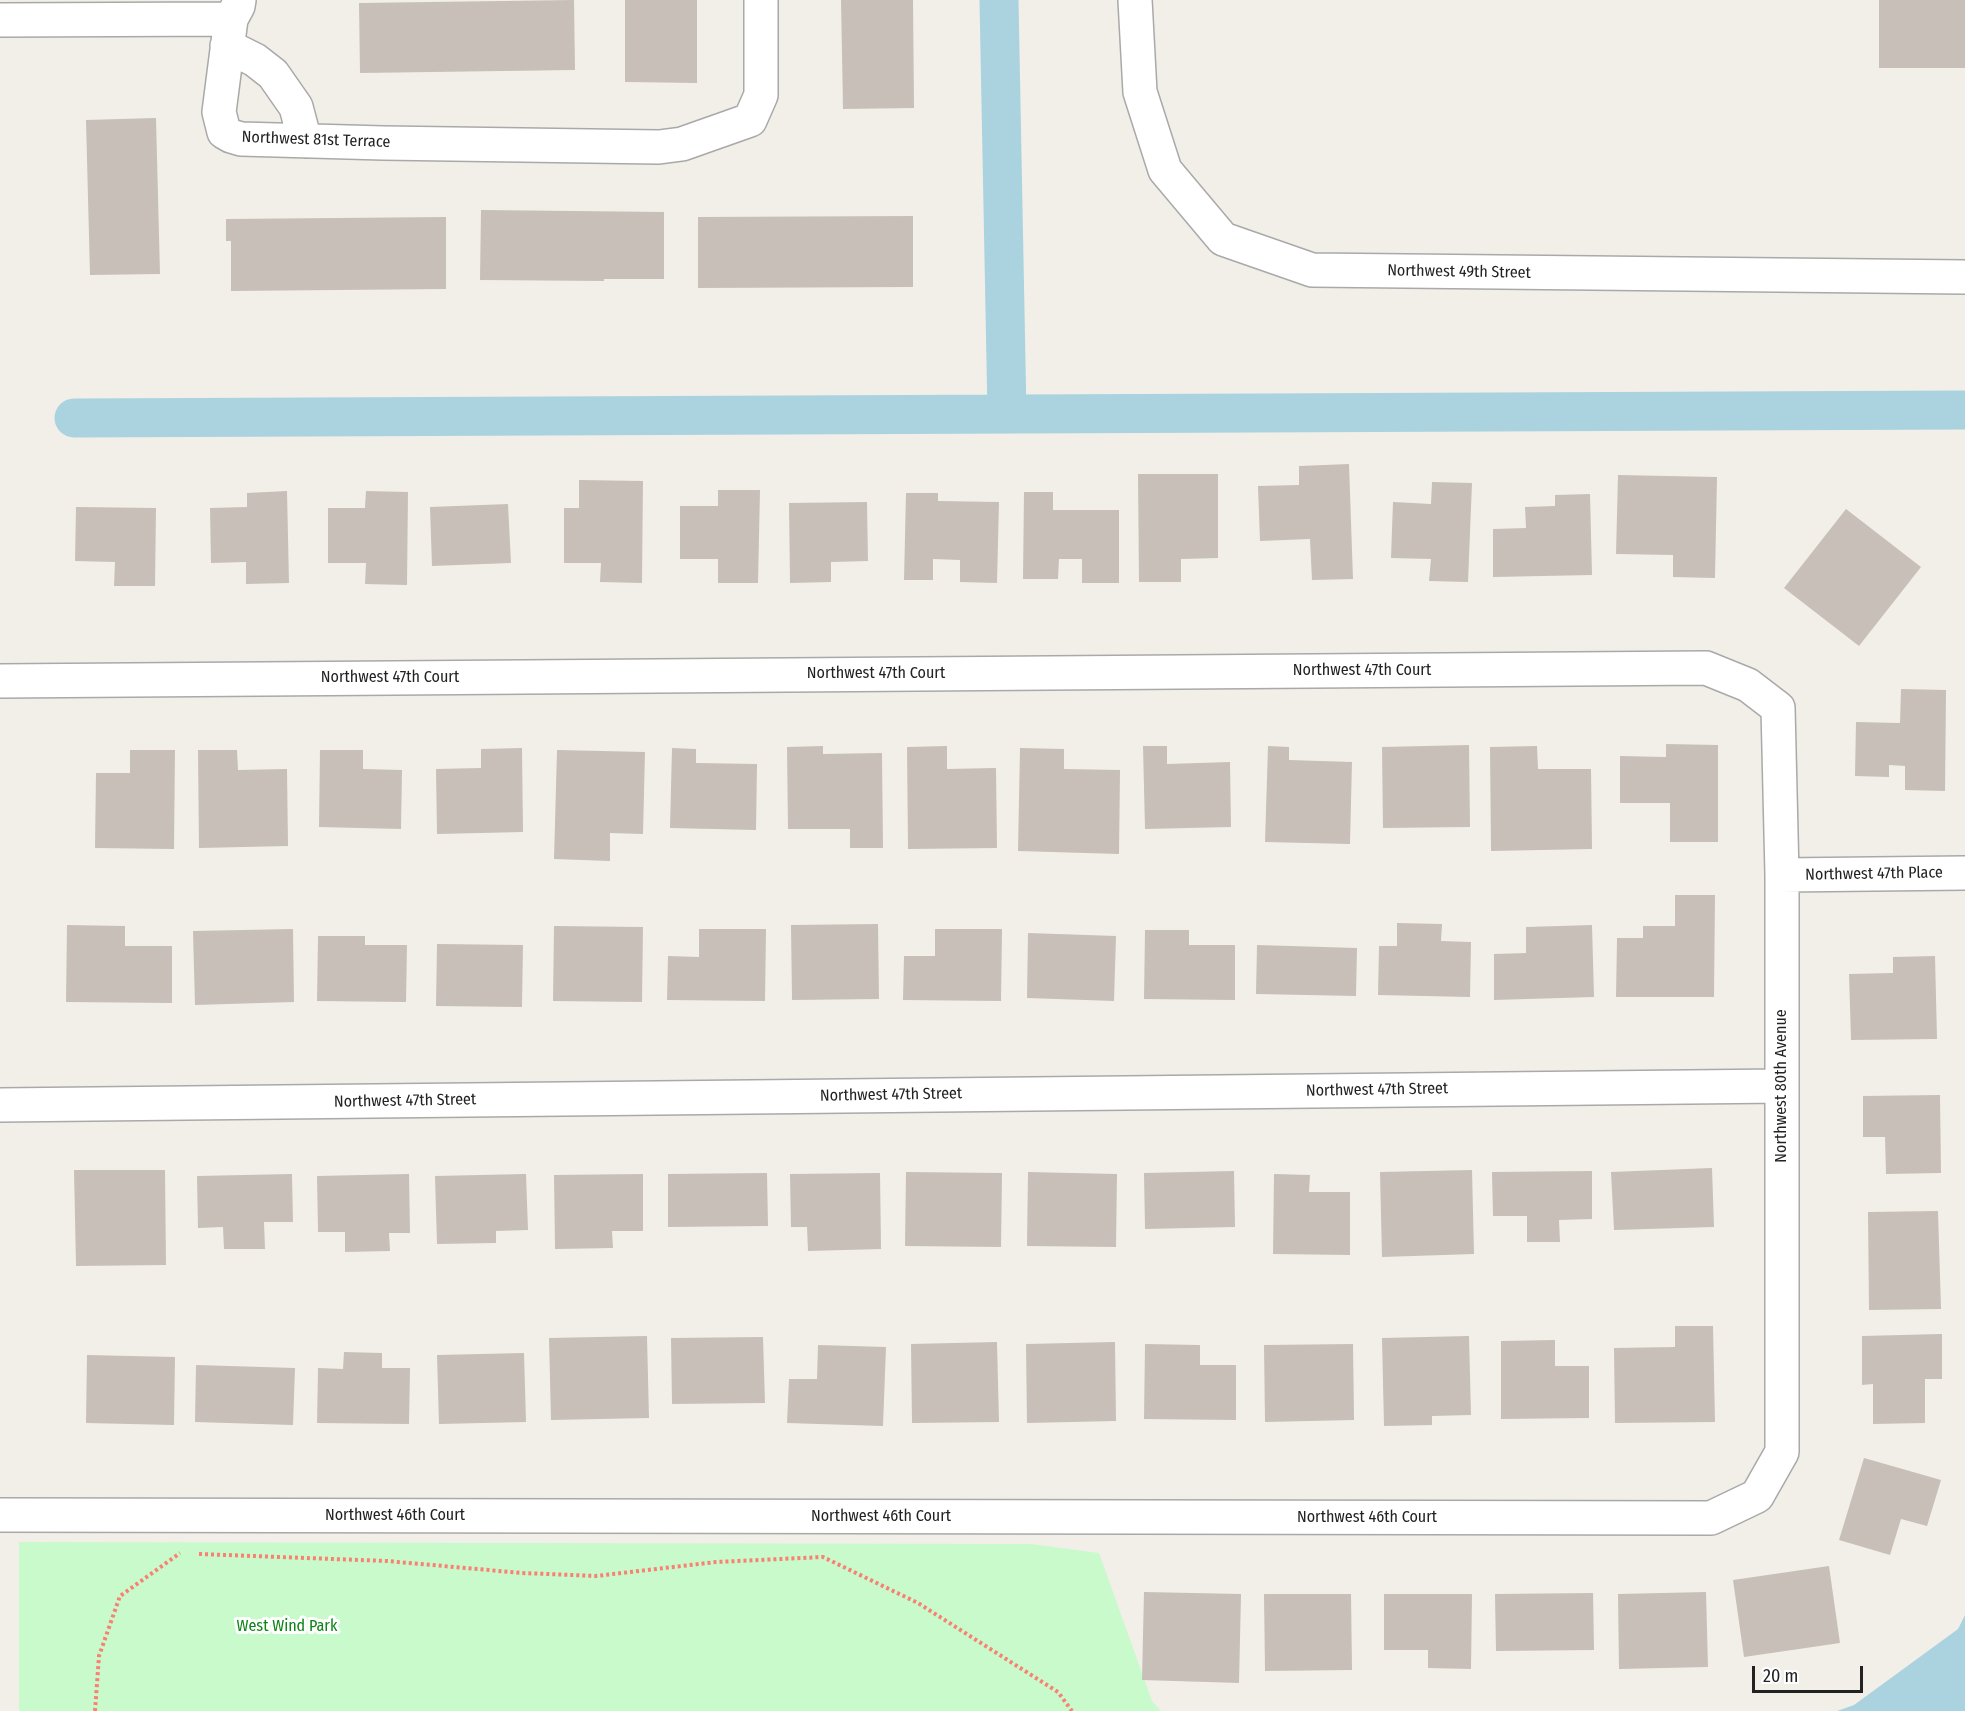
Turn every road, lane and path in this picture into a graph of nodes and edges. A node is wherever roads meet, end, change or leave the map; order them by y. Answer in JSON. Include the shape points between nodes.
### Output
{"nodes":[{"id":1,"x":761,"y":0,"type":"edge"},
{"id":2,"x":1135,"y":0,"type":"edge"},
{"id":3,"x":0,"y":20,"type":"edge"},
{"id":4,"x":232,"y":22,"type":"edge"},
{"id":5,"x":305,"y":141,"type":"junction"},
{"id":6,"x":1965,"y":277,"type":"edge"},
{"id":7,"x":0,"y":681,"type":"edge"},
{"id":8,"x":1748,"y":685,"type":"joint"},
{"id":9,"x":1965,"y":873,"type":"edge"},
{"id":10,"x":1782,"y":875,"type":"junction"},
{"id":11,"x":1782,"y":1086,"type":"junction"},
{"id":12,"x":0,"y":1105,"type":"edge"},
{"id":13,"x":1757,"y":1496,"type":"joint"},
{"id":14,"x":0,"y":1515,"type":"edge"},
{"id":15,"x":95,"y":1711,"type":"edge"},
{"id":16,"x":1072,"y":1711,"type":"edge"}],
"edges":[{"from":1,"to":5,"type":"street","name":"Northwest 81st Terrace","via":[[761,95],[750,120],[682,144],[659,147]]},
{"from":2,"to":6,"type":"street","name":"Northwest 49th Street","via":[[1140,92],[1165,170],[1223,239],[1312,270]]},
{"from":3,"to":4,"type":"street"},
{"from":4,"to":5,"type":"street","via":[[255,60],[273,74],[296,107]]},
{"from":4,"to":5,"type":"street","name":"Northwest 81st Terrace","via":[[219,112],[224,132],[241,139]]},
{"from":7,"to":8,"type":"street","name":"Northwest 47th Court","via":[[1706,668]]},
{"from":8,"to":10,"type":"street","name":"Northwest 80th Avenue","via":[[1778,708]]},
{"from":9,"to":10,"type":"street","name":"Northwest 47th Place"},
{"from":10,"to":11,"type":"street","name":"Northwest 80th Avenue"},
{"from":11,"to":12,"type":"street","name":"Northwest 47th Street"},
{"from":11,"to":13,"type":"street","name":"Northwest 80th Avenue","via":[[1782,1452]]},
{"from":13,"to":14,"type":"street","name":"Northwest 46th Court","via":[[1711,1518]]},
{"from":15,"to":16,"type":"path","via":[[99,1656],[120,1596],[178,1553],[387,1561],[596,1576],[716,1562],[823,1557],[918,1603],[1058,1692]]}]}
